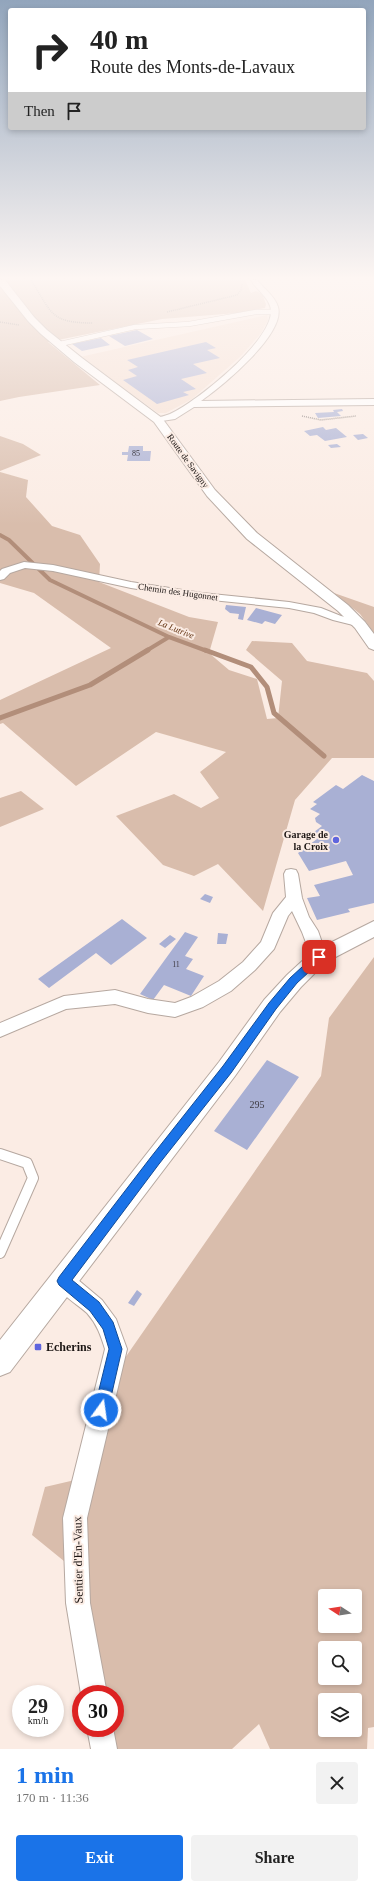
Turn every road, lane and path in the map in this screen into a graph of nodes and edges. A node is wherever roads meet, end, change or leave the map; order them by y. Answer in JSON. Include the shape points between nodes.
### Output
{"nodes":[{"id":1,"x":83,"y":362,"type":"edge"},
{"id":2,"x":242,"y":362,"type":"edge"},
{"id":3,"x":374,"y":402,"type":"edge"},
{"id":4,"x":192,"y":404,"type":"junction"},
{"id":5,"x":158,"y":420,"type":"junction"},
{"id":6,"x":3,"y":574,"type":"edge"},
{"id":7,"x":358,"y":622,"type":"junction"},
{"id":8,"x":374,"y":645,"type":"edge"},
{"id":9,"x":291,"y":874,"type":"dead end"},
{"id":10,"x":294,"y":898,"type":"junction"},
{"id":11,"x":374,"y":928,"type":"edge"},
{"id":12,"x":319,"y":957,"type":"junction"},
{"id":13,"x":0,"y":1030,"type":"edge"},
{"id":14,"x":0,"y":1154,"type":"edge"},
{"id":15,"x":0,"y":1252,"type":"edge"},
{"id":16,"x":64,"y":1281,"type":"junction"},
{"id":17,"x":0,"y":1362,"type":"edge"},
{"id":18,"x":92,"y":1685,"type":"edge"},
{"id":19,"x":102,"y":1737,"type":"edge"},
{"id":20,"x":104,"y":1749,"type":"edge"}],
"edges":[{"from":1,"to":5,"type":"street","name":"Route de Savigny"},
{"from":2,"to":4,"type":"street","via":[[221,383]]},
{"from":3,"to":4,"type":"street"},
{"from":4,"to":5,"type":"street","via":[[171,417]]},
{"from":5,"to":7,"type":"street","name":"Route de Savigny","via":[[210,492],[252,536]]},
{"from":6,"to":7,"type":"street","name":"Chemin des Hugonnet","via":[[24,565],[53,568],[131,585],[289,605]]},
{"from":7,"to":8,"type":"street","name":"Route de Savigny"},
{"from":9,"to":10,"type":"street"},
{"from":10,"to":12,"type":"street"},
{"from":10,"to":13,"type":"street","via":[[280,913],[268,944],[249,966],[225,986],[197,1002],[175,1010],[114,997],[64,1003]]},
{"from":11,"to":12,"type":"street"},
{"from":12,"to":16,"type":"street","via":[[272,1006],[227,1069]]},
{"from":14,"to":15,"type":"lane","via":[[27,1163],[33,1178]]},
{"from":16,"to":17,"type":"street"},
{"from":16,"to":18,"type":"street","name":"Sentier d'En-Vaux","via":[[95,1307],[108,1326],[116,1349],[75,1518],[78,1602]]},
{"from":19,"to":20,"type":"street"}]}
